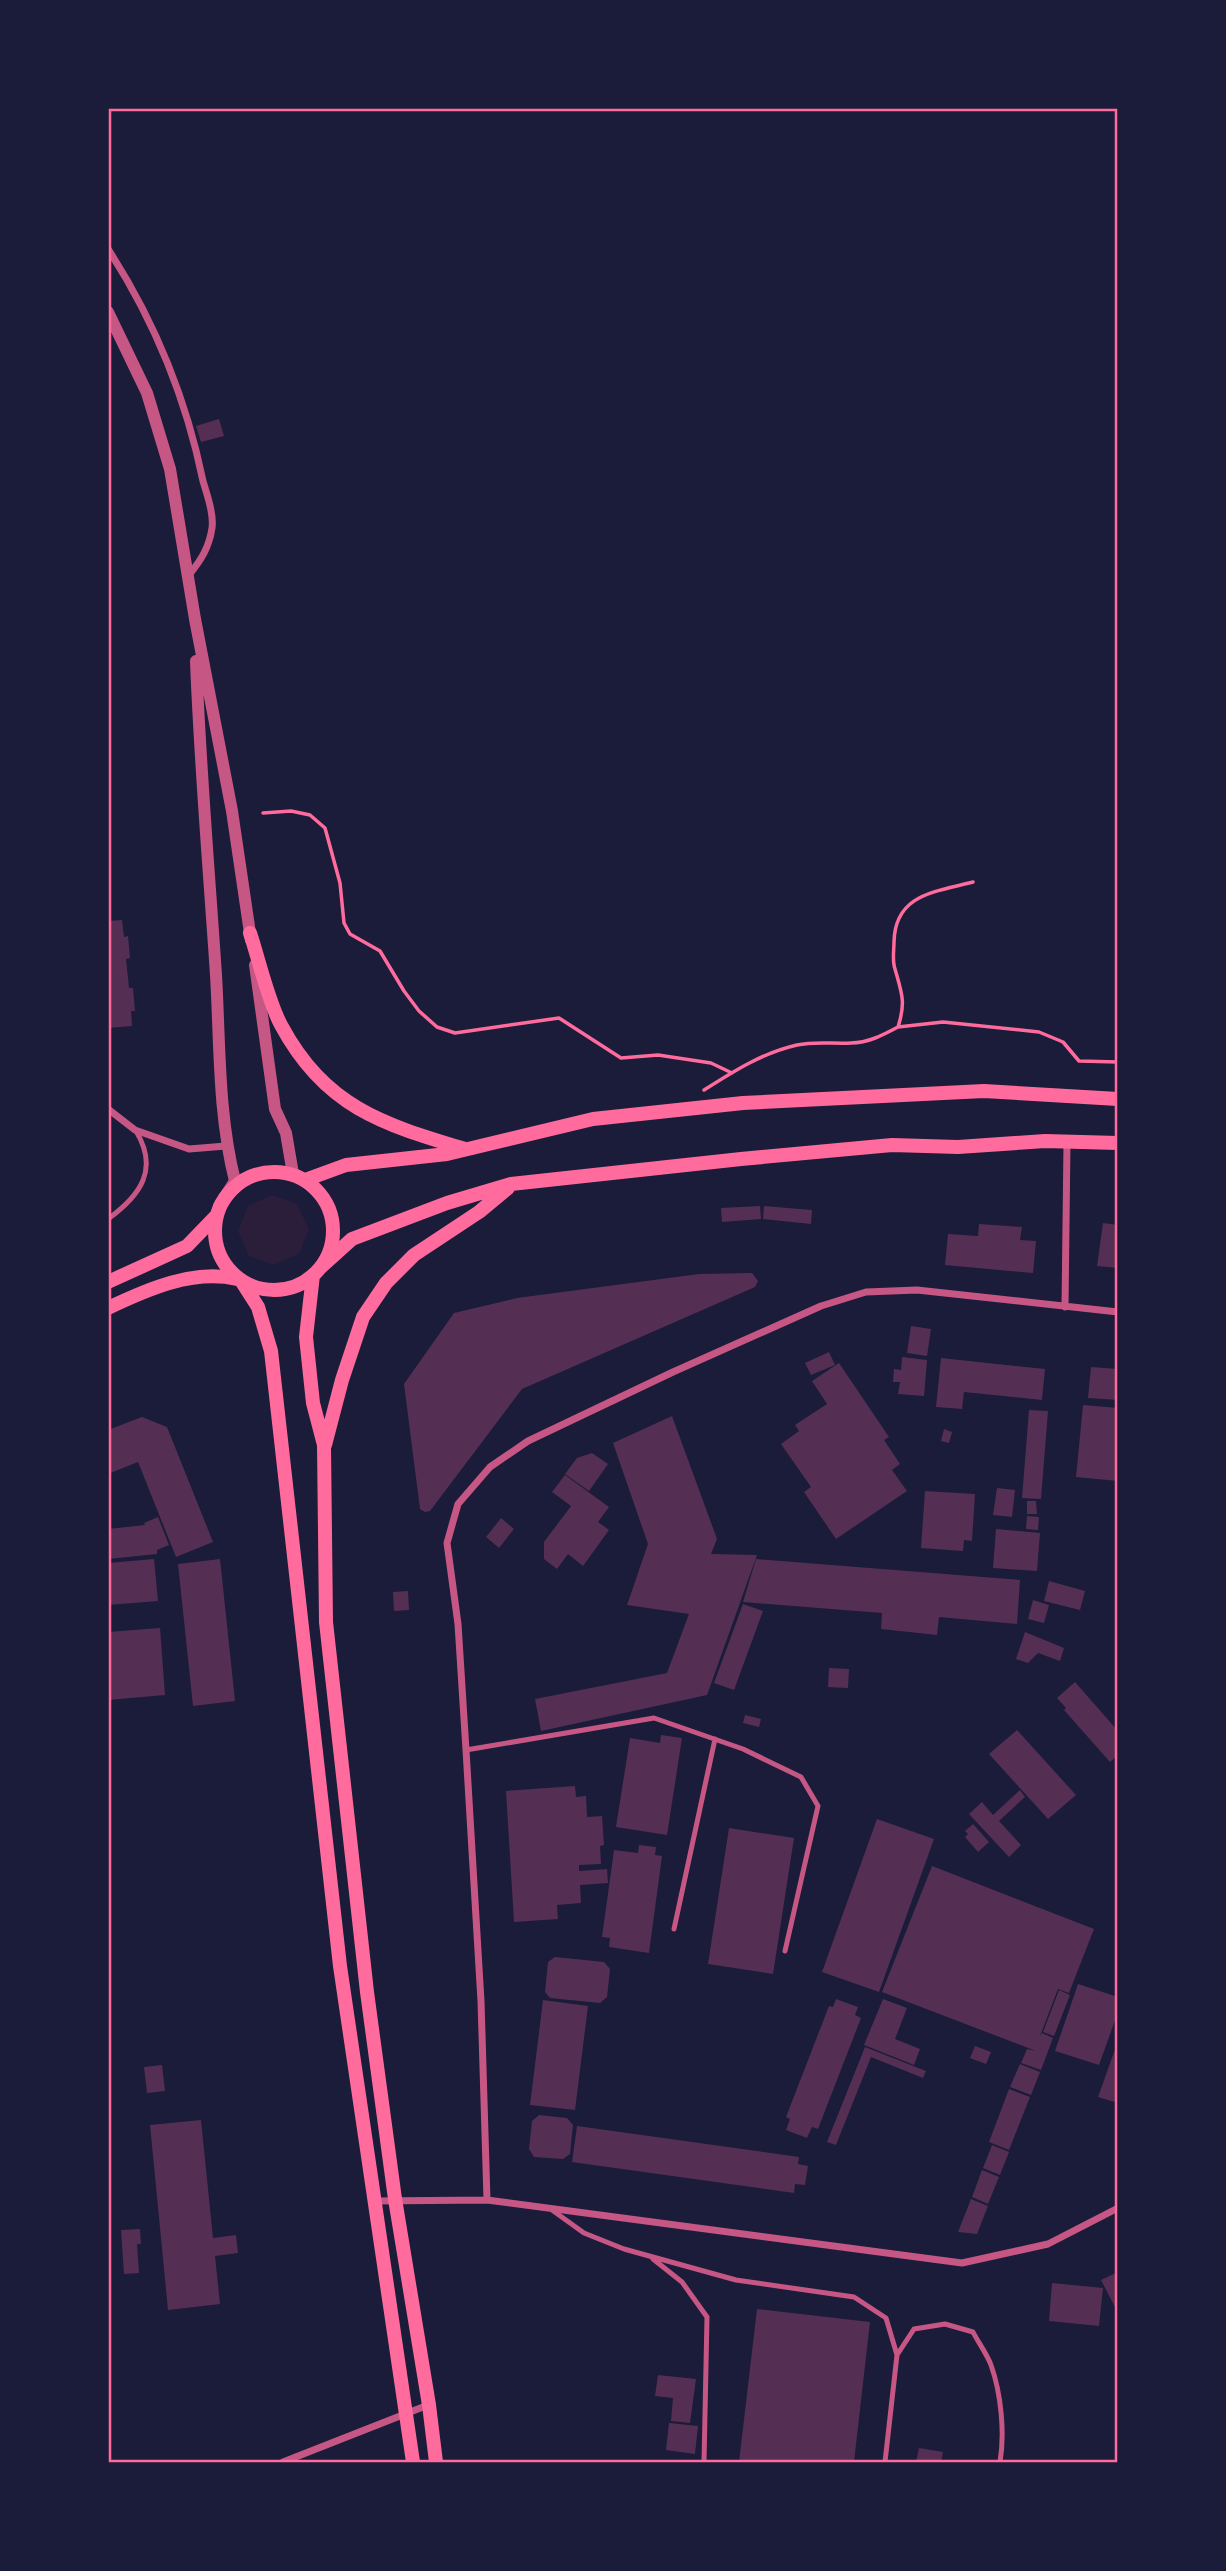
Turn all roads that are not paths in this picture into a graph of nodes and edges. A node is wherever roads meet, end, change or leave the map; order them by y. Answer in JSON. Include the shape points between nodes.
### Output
{"nodes":[{"id":1,"x":108,"y":249,"type":"edge"},
{"id":2,"x":108,"y":312,"type":"edge"},
{"id":3,"x":189,"y":576,"type":"junction"},
{"id":4,"x":194,"y":619,"type":"junction"},
{"id":5,"x":250,"y":933,"type":"junction"},
{"id":6,"x":1118,"y":1099,"type":"edge"},
{"id":7,"x":108,"y":1108,"type":"edge"},
{"id":8,"x":135,"y":1129,"type":"junction"},
{"id":9,"x":1067,"y":1143,"type":"junction"},
{"id":10,"x":1118,"y":1143,"type":"edge"},
{"id":11,"x":226,"y":1146,"type":"junction"},
{"id":12,"x":467,"y":1150,"type":"junction"},
{"id":13,"x":299,"y":1177,"type":"junction"},
{"id":14,"x":511,"y":1184,"type":"junction"},
{"id":15,"x":217,"y":1212,"type":"junction"},
{"id":16,"x":108,"y":1219,"type":"edge"},
{"id":17,"x":317,"y":1271,"type":"junction"},
{"id":18,"x":240,"y":1280,"type":"junction"},
{"id":19,"x":108,"y":1282,"type":"edge"},
{"id":20,"x":1065,"y":1307,"type":"junction"},
{"id":21,"x":108,"y":1308,"type":"edge"},
{"id":22,"x":1118,"y":1312,"type":"edge"},
{"id":23,"x":324,"y":1446,"type":"junction"},
{"id":24,"x":715,"y":1739,"type":"junction"},
{"id":25,"x":466,"y":1750,"type":"junction"},
{"id":26,"x":674,"y":1928,"type":"dead end"},
{"id":27,"x":785,"y":1951,"type":"dead end"},
{"id":28,"x":395,"y":2199,"type":"junction"},
{"id":29,"x":487,"y":2200,"type":"junction"},
{"id":30,"x":374,"y":2201,"type":"junction"},
{"id":31,"x":549,"y":2208,"type":"junction"},
{"id":32,"x":1118,"y":2208,"type":"edge"},
{"id":33,"x":651,"y":2257,"type":"junction"},
{"id":34,"x":897,"y":2355,"type":"junction"},
{"id":35,"x":429,"y":2405,"type":"junction"},
{"id":36,"x":407,"y":2413,"type":"junction"},
{"id":37,"x":283,"y":2462,"type":"edge"},
{"id":38,"x":413,"y":2462,"type":"edge"},
{"id":39,"x":436,"y":2462,"type":"edge"},
{"id":40,"x":704,"y":2462,"type":"edge"},
{"id":41,"x":885,"y":2462,"type":"edge"},
{"id":42,"x":1000,"y":2462,"type":"edge"}],
"edges":[{"from":1,"to":3,"type":"street","via":[[150,322],[199,458],[213,525],[207,551]]},
{"from":2,"to":3,"type":"street","via":[[147,393],[170,469]]},
{"from":3,"to":4,"type":"street"},
{"from":4,"to":5,"type":"street","via":[[232,811]]},
{"from":4,"to":11,"type":"street"},
{"from":5,"to":12,"type":"main road","via":[[280,1024],[313,1074],[349,1105],[403,1130]]},
{"from":5,"to":13,"type":"street","via":[[275,1109]]},
{"from":6,"to":12,"type":"main road","via":[[984,1091],[743,1103],[593,1119]]},
{"from":7,"to":8,"type":"street"},
{"from":8,"to":11,"type":"street","via":[[189,1149]]},
{"from":8,"to":16,"type":"lane","via":[[148,1159],[146,1174],[119,1212]]},
{"from":9,"to":10,"type":"main road"},
{"from":9,"to":14,"type":"main road","via":[[892,1145]]},
{"from":9,"to":20,"type":"street"},
{"from":11,"to":15,"type":"street","via":[[235,1181]]},
{"from":12,"to":13,"type":"main road","via":[[346,1165]]},
{"from":13,"to":15,"type":"main road","via":[[271,1171],[250,1176],[232,1189]]},
{"from":13,"to":17,"type":"main road","via":[[323,1197],[332,1220],[332,1244]]},
{"from":14,"to":17,"type":"main road","via":[[352,1238]]},
{"from":14,"to":23,"type":"main road","via":[[414,1255],[386,1283],[363,1317]]},
{"from":15,"to":18,"type":"main road","via":[[217,1252]]},
{"from":15,"to":19,"type":"main road","via":[[187,1245]]},
{"from":17,"to":18,"type":"main road","via":[[289,1288],[273,1291]]},
{"from":17,"to":23,"type":"main road","via":[[306,1337],[313,1403]]},
{"from":18,"to":21,"type":"main road","via":[[222,1276],[186,1279]]},
{"from":18,"to":30,"type":"main road","via":[[258,1307],[271,1351],[340,1966]]},
{"from":20,"to":22,"type":"street"},
{"from":20,"to":25,"type":"street","via":[[918,1290],[866,1292],[821,1306],[673,1372],[528,1441],[490,1467],[458,1504],[447,1542]]},
{"from":23,"to":28,"type":"main road","via":[[326,1622]]},
{"from":24,"to":25,"type":"lane","via":[[654,1718]]},
{"from":24,"to":26,"type":"lane"},
{"from":24,"to":27,"type":"lane","via":[[801,1777],[818,1807]]},
{"from":25,"to":29,"type":"street"},
{"from":28,"to":29,"type":"street"},
{"from":28,"to":30,"type":"street"},
{"from":28,"to":35,"type":"main road"},
{"from":29,"to":31,"type":"street"},
{"from":30,"to":36,"type":"main road"},
{"from":31,"to":32,"type":"street","via":[[962,2263],[1048,2244]]},
{"from":31,"to":33,"type":"lane","via":[[584,2233]]},
{"from":33,"to":34,"type":"lane","via":[[736,2280],[854,2297],[886,2319]]},
{"from":33,"to":40,"type":"lane","via":[[682,2282],[707,2317]]},
{"from":34,"to":41,"type":"lane"},
{"from":34,"to":42,"type":"lane","via":[[914,2329],[945,2324],[972,2332],[990,2365],[998,2397]]},
{"from":35,"to":36,"type":"street"},
{"from":35,"to":39,"type":"main road"},
{"from":36,"to":37,"type":"street"},
{"from":36,"to":38,"type":"main road"}]}
